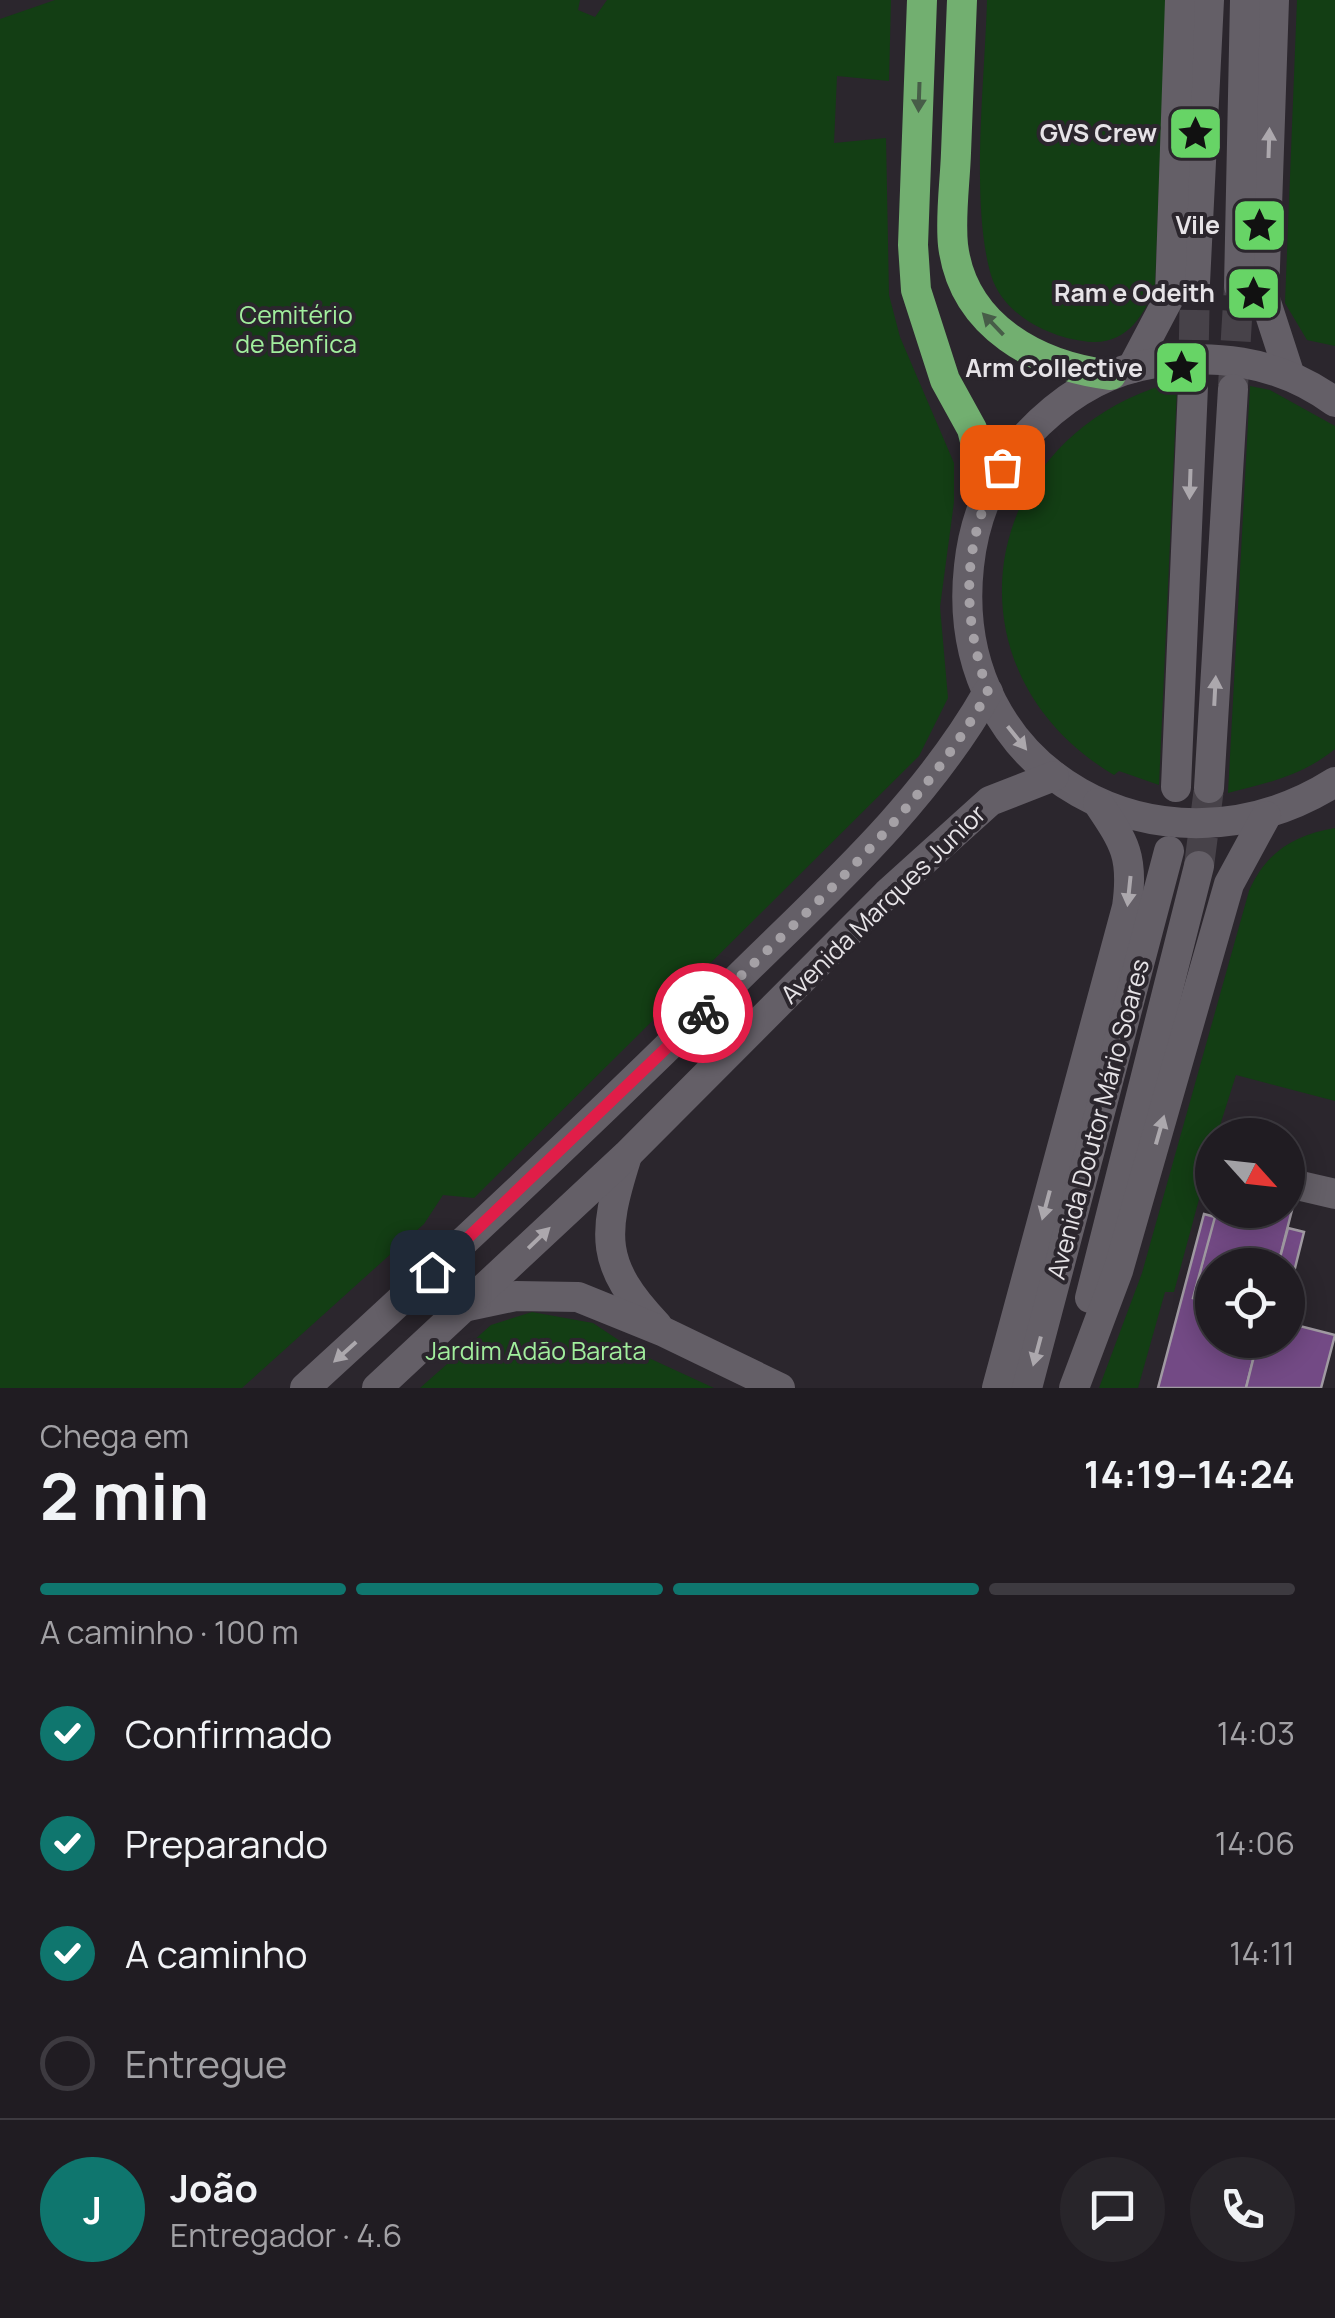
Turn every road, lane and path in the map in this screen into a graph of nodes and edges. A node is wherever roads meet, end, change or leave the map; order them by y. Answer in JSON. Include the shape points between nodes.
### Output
{"nodes":[{"id":1,"x":922,"y":0,"type":"edge"},
{"id":2,"x":962,"y":0,"type":"edge"},
{"id":3,"x":1180,"y":0,"type":"edge"},
{"id":4,"x":1209,"y":0,"type":"edge"},
{"id":5,"x":1246,"y":0,"type":"edge"},
{"id":6,"x":1274,"y":0,"type":"edge"},
{"id":7,"x":1195,"y":283,"type":"tunnel mouth"},
{"id":8,"x":1240,"y":286,"type":"tunnel mouth"},
{"id":9,"x":1122,"y":372,"type":"junction"},
{"id":10,"x":1290,"y":376,"type":"junction"},
{"id":11,"x":1192,"y":386,"type":"tunnel mouth"},
{"id":12,"x":1233,"y":389,"type":"tunnel mouth"},
{"id":13,"x":1330,"y":393,"type":"edge"},
{"id":14,"x":988,"y":492,"type":"junction"},
{"id":15,"x":988,"y":692,"type":"junction"},
{"id":16,"x":1054,"y":776,"type":"junction"},
{"id":17,"x":1176,"y":787,"type":"tunnel mouth"},
{"id":18,"x":1210,"y":788,"type":"tunnel mouth"},
{"id":19,"x":1327,"y":794,"type":"edge"},
{"id":20,"x":1098,"y":803,"type":"junction"},
{"id":21,"x":1266,"y":816,"type":"junction"},
{"id":22,"x":1169,"y":851,"type":"tunnel mouth"},
{"id":23,"x":1199,"y":866,"type":"tunnel mouth"},
{"id":24,"x":627,"y":1155,"type":"junction"},
{"id":25,"x":1305,"y":1186,"type":"edge"},
{"id":26,"x":1335,"y":1194,"type":"edge"},
{"id":27,"x":468,"y":1306,"type":"junction"},
{"id":28,"x":662,"y":1331,"type":"junction"},
{"id":29,"x":771,"y":1386,"type":"edge"},
{"id":30,"x":305,"y":1388,"type":"edge"},
{"id":31,"x":377,"y":1388,"type":"edge"},
{"id":32,"x":997,"y":1388,"type":"edge"},
{"id":33,"x":1027,"y":1388,"type":"edge"},
{"id":34,"x":1071,"y":1388,"type":"edge"}],
"edges":[{"from":1,"to":14,"type":"highway","one_way":true,"via":[[916,290],[945,380],[972,428]]},
{"from":9,"to":2,"type":"highway","one_way":true,"via":[[1048,361],[1018,346],[977,306],[958,267],[953,228]]},
{"from":3,"to":9,"type":"main road","via":[[1170,296]]},
{"from":4,"to":7,"type":"main road"},
{"from":5,"to":8,"type":"main road"},
{"from":10,"to":6,"type":"main road","one_way":true,"via":[[1264,296]]},
{"from":9,"to":10,"type":"main road","via":[[1212,359]]},
{"from":9,"to":14,"type":"main road","via":[[1039,422]]},
{"from":10,"to":13,"type":"main road"},
{"from":11,"to":17,"type":"main road","one_way":true},
{"from":18,"to":12,"type":"main road","one_way":true},
{"from":14,"to":15,"type":"main road","via":[[972,541],[966,592],[971,644]]},
{"from":15,"to":16,"type":"main road","one_way":true,"via":[[1017,738]]},
{"from":15,"to":30,"type":"main road","name":"Avenida Marques Junior","one_way":true,"via":[[951,754],[858,860],[519,1191]]},
{"from":16,"to":20,"type":"main road"},
{"from":16,"to":24,"type":"main road","name":"Avenida Marques Junior","via":[[990,801],[887,894]]},
{"from":19,"to":21,"type":"main road"},
{"from":20,"to":21,"type":"main road","via":[[1146,820],[1198,826]]},
{"from":20,"to":32,"type":"main road","one_way":true,"via":[[1128,852],[1127,906]]},
{"from":34,"to":21,"type":"main road","one_way":true,"via":[[1124,1253],[1229,884]]},
{"from":22,"to":33,"type":"main road","name":"Avenida Doutor Mário Soares","one_way":true},
{"from":23,"to":34,"type":"main road","name":"Avenida Doutor Mário Soares"},
{"from":27,"to":24,"type":"main road","name":"Avenida Marques Junior","one_way":true},
{"from":24,"to":28,"type":"main road","via":[[608,1224],[611,1258],[635,1302]]},
{"from":25,"to":26,"type":"main road"},
{"from":27,"to":28,"type":"main road","via":[[516,1296],[578,1298]]},
{"from":27,"to":31,"type":"main road","name":"Avenida Marques Junior"},
{"from":28,"to":29,"type":"main road"}]}
